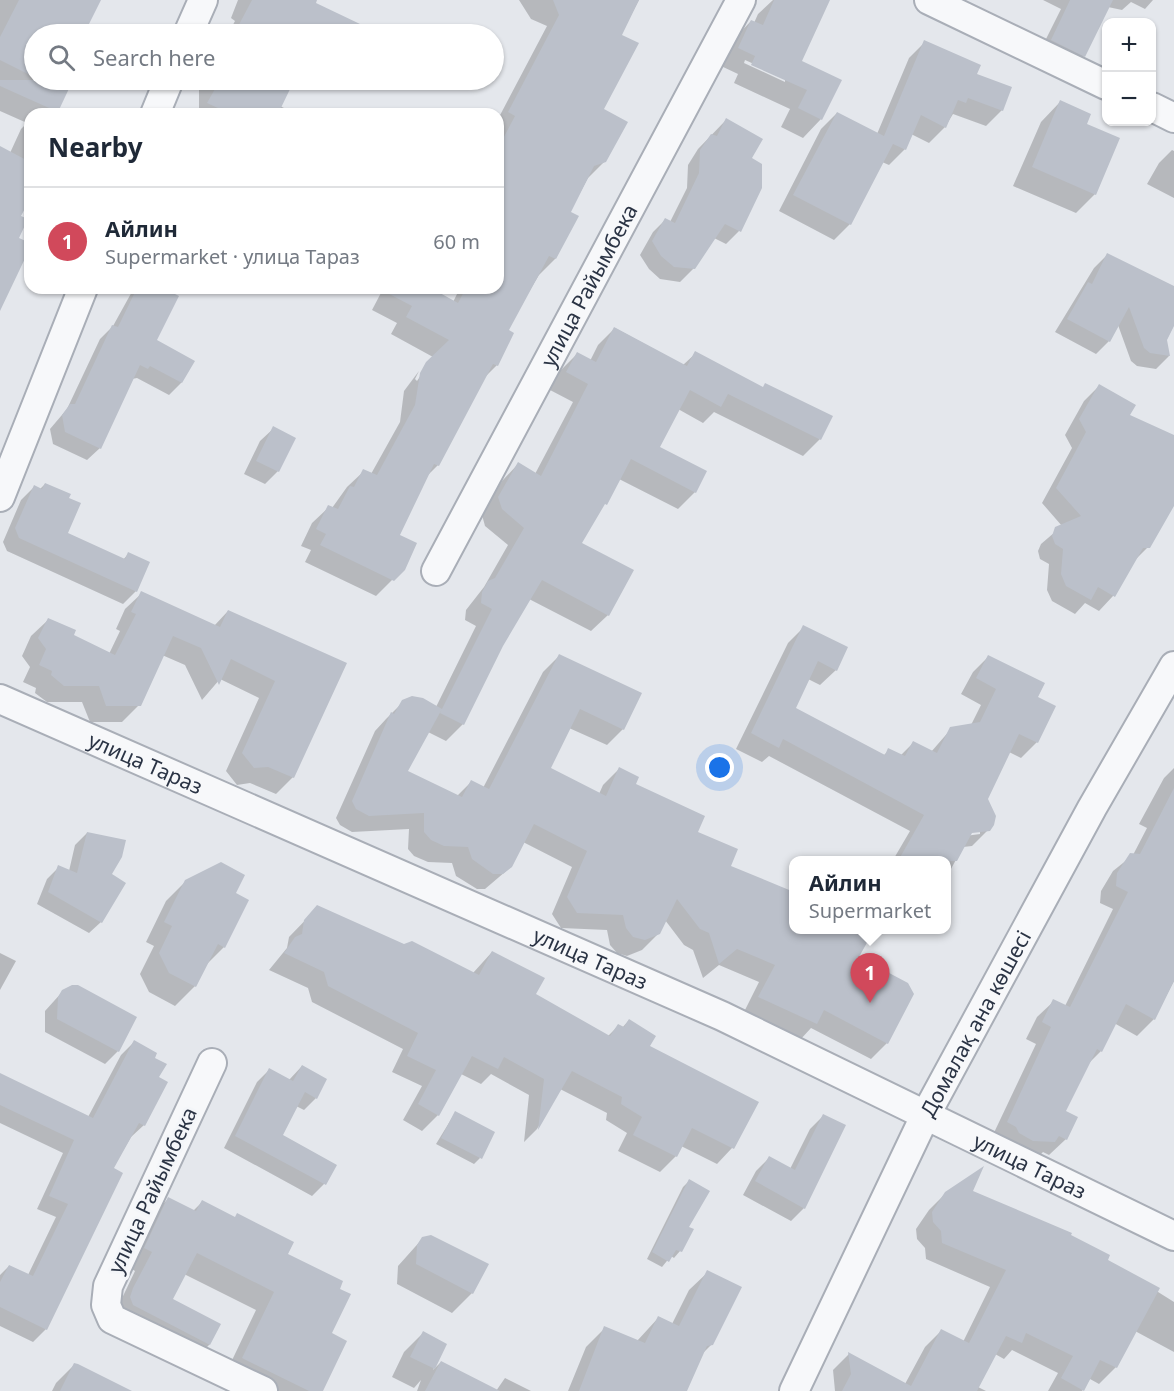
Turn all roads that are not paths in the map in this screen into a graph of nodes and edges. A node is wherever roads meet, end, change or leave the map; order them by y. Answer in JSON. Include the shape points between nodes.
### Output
{"nodes":[{"id":1,"x":203,"y":0,"type":"edge"},
{"id":2,"x":741,"y":0,"type":"edge"},
{"id":3,"x":929,"y":0,"type":"edge"},
{"id":4,"x":192,"y":24,"type":"edge"},
{"id":5,"x":1102,"y":83,"type":"edge"},
{"id":6,"x":165,"y":90,"type":"edge"},
{"id":7,"x":157,"y":108,"type":"edge"},
{"id":8,"x":1156,"y":109,"type":"edge"},
{"id":9,"x":1174,"y":118,"type":"edge"},
{"id":10,"x":81,"y":294,"type":"edge"},
{"id":11,"x":0,"y":497,"type":"edge"},
{"id":12,"x":436,"y":571,"type":"dead end"},
{"id":13,"x":1174,"y":666,"type":"edge"},
{"id":14,"x":0,"y":699,"type":"edge"},
{"id":15,"x":212,"y":1063,"type":"dead end"},
{"id":16,"x":925,"y":1116,"type":"junction"},
{"id":17,"x":1174,"y":1236,"type":"edge"},
{"id":18,"x":262,"y":1391,"type":"edge"},
{"id":19,"x":794,"y":1391,"type":"edge"}],
"edges":[{"from":1,"to":4,"type":"street"},
{"from":2,"to":12,"type":"street","name":"улица Райымбека"},
{"from":3,"to":5,"type":"street"},
{"from":6,"to":7,"type":"street"},
{"from":8,"to":9,"type":"street"},
{"from":10,"to":11,"type":"street"},
{"from":13,"to":16,"type":"street","name":"Домалақ ана көшесі"},
{"from":14,"to":16,"type":"street","name":"улица Тараз","via":[[722,1016]]},
{"from":15,"to":18,"type":"street","name":"улица Райымбека","via":[[108,1286],[106,1305],[112,1318]]},
{"from":16,"to":17,"type":"street","name":"улица Тараз"},
{"from":16,"to":19,"type":"street","name":"Домалақ ана көшесі"}]}
